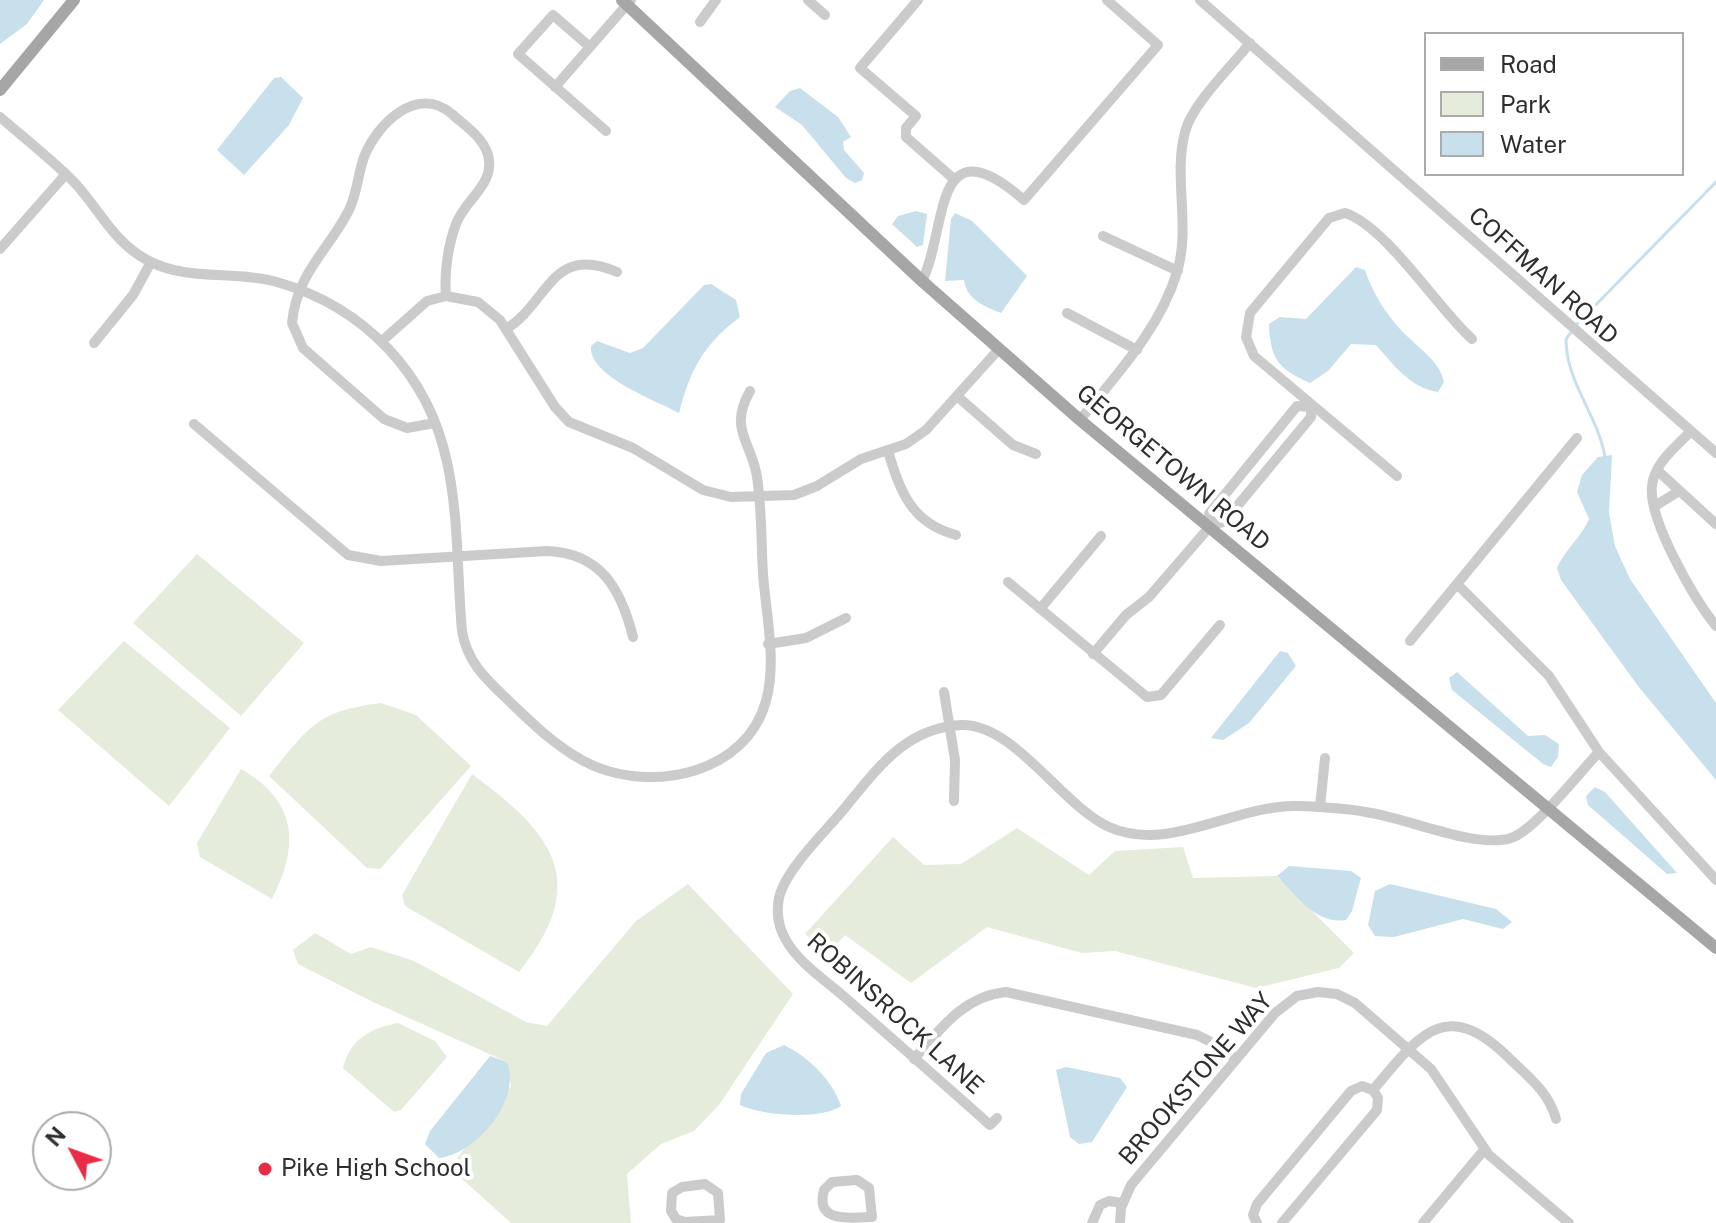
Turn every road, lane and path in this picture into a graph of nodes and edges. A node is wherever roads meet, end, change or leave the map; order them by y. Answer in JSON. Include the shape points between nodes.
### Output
{"nodes":[{"id":1,"x":74,"y":0,"type":"edge"},
{"id":2,"x":716,"y":0,"type":"edge"},
{"id":3,"x":808,"y":0,"type":"edge"},
{"id":4,"x":918,"y":0,"type":"edge"},
{"id":5,"x":1107,"y":0,"type":"edge"},
{"id":6,"x":1200,"y":0,"type":"edge"},
{"id":7,"x":627,"y":2,"type":"edge"},
{"id":8,"x":825,"y":15,"type":"dead end"},
{"id":9,"x":700,"y":22,"type":"dead end"},
{"id":10,"x":1250,"y":43,"type":"junction"},
{"id":11,"x":590,"y":47,"type":"junction"},
{"id":12,"x":555,"y":87,"type":"junction"},
{"id":13,"x":0,"y":90,"type":"edge"},
{"id":14,"x":0,"y":117,"type":"edge"},
{"id":15,"x":606,"y":131,"type":"dead end"},
{"id":16,"x":66,"y":174,"type":"junction"},
{"id":17,"x":955,"y":180,"type":"junction"},
{"id":18,"x":1103,"y":236,"type":"dead end"},
{"id":19,"x":0,"y":249,"type":"edge"},
{"id":20,"x":151,"y":262,"type":"junction"},
{"id":21,"x":1178,"y":271,"type":"junction"},
{"id":22,"x":617,"y":272,"type":"dead end"},
{"id":23,"x":922,"y":281,"type":"junction"},
{"id":24,"x":301,"y":290,"type":"junction"},
{"id":25,"x":446,"y":296,"type":"junction"},
{"id":26,"x":1067,"y":313,"type":"dead end"},
{"id":27,"x":506,"y":329,"type":"junction"},
{"id":28,"x":1472,"y":339,"type":"dead end"},
{"id":29,"x":382,"y":341,"type":"junction"},
{"id":30,"x":94,"y":343,"type":"dead end"},
{"id":31,"x":999,"y":349,"type":"junction"},
{"id":32,"x":1137,"y":350,"type":"junction"},
{"id":33,"x":750,"y":391,"type":"dead end"},
{"id":34,"x":957,"y":396,"type":"junction"},
{"id":35,"x":1310,"y":405,"type":"junction"},
{"id":36,"x":1080,"y":420,"type":"junction"},
{"id":37,"x":435,"y":423,"type":"junction"},
{"id":38,"x":194,"y":424,"type":"dead end"},
{"id":39,"x":1691,"y":431,"type":"junction"},
{"id":40,"x":1577,"y":438,"type":"dead end"},
{"id":41,"x":888,"y":451,"type":"junction"},
{"id":42,"x":1716,"y":453,"type":"edge"},
{"id":43,"x":1036,"y":454,"type":"dead end"},
{"id":44,"x":1657,"y":470,"type":"junction"},
{"id":45,"x":1397,"y":476,"type":"dead end"},
{"id":46,"x":1679,"y":491,"type":"junction"},
{"id":47,"x":758,"y":495,"type":"junction"},
{"id":48,"x":1655,"y":506,"type":"junction"},
{"id":49,"x":1716,"y":524,"type":"edge"},
{"id":50,"x":1211,"y":525,"type":"junction"},
{"id":51,"x":956,"y":535,"type":"dead end"},
{"id":52,"x":1101,"y":536,"type":"dead end"},
{"id":53,"x":455,"y":556,"type":"junction"},
{"id":54,"x":1008,"y":582,"type":"dead end"},
{"id":55,"x":1457,"y":584,"type":"junction"},
{"id":56,"x":1040,"y":609,"type":"junction"},
{"id":57,"x":846,"y":618,"type":"dead end"},
{"id":58,"x":1220,"y":625,"type":"dead end"},
{"id":59,"x":1716,"y":626,"type":"edge"},
{"id":60,"x":633,"y":637,"type":"dead end"},
{"id":61,"x":1410,"y":641,"type":"dead end"},
{"id":62,"x":768,"y":644,"type":"junction"},
{"id":63,"x":1093,"y":654,"type":"junction"},
{"id":64,"x":944,"y":692,"type":"dead end"},
{"id":65,"x":950,"y":727,"type":"junction"},
{"id":66,"x":1599,"y":752,"type":"junction"},
{"id":67,"x":1325,"y":758,"type":"dead end"},
{"id":68,"x":954,"y":801,"type":"dead end"},
{"id":69,"x":1320,"y":807,"type":"junction"},
{"id":70,"x":1547,"y":807,"type":"junction"},
{"id":71,"x":1716,"y":880,"type":"edge"},
{"id":72,"x":1716,"y":948,"type":"edge"},
{"id":73,"x":1408,"y":1048,"type":"junction"},
{"id":74,"x":914,"y":1059,"type":"junction"},
{"id":75,"x":1236,"y":1059,"type":"junction"},
{"id":76,"x":1373,"y":1090,"type":"junction"},
{"id":77,"x":997,"y":1118,"type":"dead end"},
{"id":78,"x":1556,"y":1119,"type":"dead end"},
{"id":79,"x":1484,"y":1150,"type":"junction"},
{"id":80,"x":1122,"y":1203,"type":"junction"},
{"id":81,"x":872,"y":1220,"type":"edge"},
{"id":82,"x":1120,"y":1221,"type":"edge"},
{"id":83,"x":720,"y":1222,"type":"edge"},
{"id":84,"x":1092,"y":1223,"type":"edge"},
{"id":85,"x":1257,"y":1223,"type":"edge"},
{"id":86,"x":1282,"y":1223,"type":"edge"},
{"id":87,"x":1423,"y":1223,"type":"edge"},
{"id":88,"x":1569,"y":1223,"type":"edge"}],
"edges":[{"from":1,"to":13,"type":"main road"},
{"from":2,"to":9,"type":"street"},
{"from":3,"to":8,"type":"street"},
{"from":4,"to":17,"type":"street","via":[[860,68],[916,116],[906,137]]},
{"from":5,"to":17,"type":"street","via":[[1158,45],[1024,200],[992,175],[973,173]]},
{"from":6,"to":10,"type":"street","name":"COFFMAN ROAD"},
{"from":7,"to":11,"type":"street"},
{"from":7,"to":23,"type":"main road","name":"GEORGETOWN ROAD"},
{"from":10,"to":21,"type":"street","via":[[1185,131]]},
{"from":10,"to":39,"type":"street","name":"COFFMAN ROAD"},
{"from":11,"to":12,"type":"street"},
{"from":11,"to":12,"type":"street","via":[[553,15],[519,49],[519,56]]},
{"from":12,"to":15,"type":"street"},
{"from":14,"to":16,"type":"street"},
{"from":16,"to":19,"type":"street"},
{"from":16,"to":20,"type":"street","via":[[115,236]]},
{"from":17,"to":23,"type":"street","via":[[942,200],[935,254]]},
{"from":18,"to":21,"type":"street"},
{"from":20,"to":24,"type":"street","via":[[189,274],[247,276]]},
{"from":20,"to":30,"type":"street","via":[[133,295]]},
{"from":21,"to":32,"type":"street"},
{"from":22,"to":27,"type":"street","via":[[591,265],[563,271]]},
{"from":23,"to":31,"type":"main road","name":"GEORGETOWN ROAD"},
{"from":24,"to":25,"type":"street","via":[[315,258],[351,206],[370,146],[396,114],[417,103],[433,103],[484,144],[489,168],[456,222]]},
{"from":24,"to":29,"type":"street","via":[[339,307]]},
{"from":24,"to":37,"type":"street","via":[[292,323],[303,348],[387,421],[412,428]]},
{"from":25,"to":27,"type":"street","via":[[478,302]]},
{"from":25,"to":29,"type":"street","via":[[416,308]]},
{"from":26,"to":32,"type":"street"},
{"from":27,"to":47,"type":"street","via":[[555,407],[575,427],[633,448],[710,493]]},
{"from":28,"to":35,"type":"street","via":[[1415,272],[1355,217],[1338,214],[1252,310],[1245,329],[1254,356]]},
{"from":29,"to":37,"type":"street","via":[[411,375]]},
{"from":31,"to":34,"type":"street"},
{"from":31,"to":36,"type":"main road","name":"GEORGETOWN ROAD"},
{"from":32,"to":36,"type":"street"},
{"from":33,"to":47,"type":"street","via":[[740,427],[756,471]]},
{"from":34,"to":41,"type":"street","via":[[926,430]]},
{"from":34,"to":43,"type":"street","via":[[1013,445]]},
{"from":35,"to":45,"type":"street"},
{"from":35,"to":50,"type":"street","via":[[1311,417],[1273,464],[1224,522]]},
{"from":35,"to":50,"type":"street","via":[[1297,406],[1287,418],[1209,514]]},
{"from":36,"to":50,"type":"main road","name":"GEORGETOWN ROAD"},
{"from":37,"to":53,"type":"street","via":[[450,478]]},
{"from":38,"to":53,"type":"street","via":[[348,555],[377,561]]},
{"from":39,"to":42,"type":"street","name":"COFFMAN ROAD"},
{"from":39,"to":44,"type":"street"},
{"from":40,"to":55,"type":"street"},
{"from":41,"to":47,"type":"street","via":[[861,459],[794,495]]},
{"from":41,"to":51,"type":"street","via":[[912,510]]},
{"from":44,"to":46,"type":"street"},
{"from":44,"to":48,"type":"street","via":[[1652,485]]},
{"from":46,"to":48,"type":"street"},
{"from":46,"to":49,"type":"street"},
{"from":47,"to":62,"type":"street"},
{"from":48,"to":59,"type":"street","via":[[1679,568]]},
{"from":50,"to":63,"type":"street"},
{"from":50,"to":70,"type":"main road","name":"GEORGETOWN ROAD"},
{"from":52,"to":56,"type":"street"},
{"from":53,"to":60,"type":"street","via":[[547,551],[579,556],[615,585]]},
{"from":53,"to":62,"type":"street","via":[[462,635],[470,659],[563,748],[598,768],[637,777],[680,775],[716,762],[740,745],[763,709],[770,678]]},
{"from":54,"to":56,"type":"street"},
{"from":55,"to":61,"type":"street"},
{"from":55,"to":66,"type":"street","via":[[1549,676]]},
{"from":56,"to":63,"type":"street"},
{"from":57,"to":62,"type":"street","via":[[806,638]]},
{"from":58,"to":63,"type":"street","via":[[1153,698],[1142,695]]},
{"from":64,"to":65,"type":"street"},
{"from":65,"to":68,"type":"street"},
{"from":65,"to":69,"type":"street","via":[[974,726],[997,735],[1091,816],[1128,833],[1164,834],[1270,808]]},
{"from":65,"to":74,"type":"street","name":"ROBINSROCK LANE","via":[[916,736],[889,756],[791,873],[781,892],[778,918],[795,953]]},
{"from":66,"to":70,"type":"street"},
{"from":66,"to":71,"type":"street"},
{"from":67,"to":69,"type":"street"},
{"from":69,"to":70,"type":"street","via":[[1497,841],[1528,830]]},
{"from":70,"to":72,"type":"main road","name":"GEORGETOWN ROAD"},
{"from":73,"to":75,"type":"street","name":"BROOKSTONE WAY","via":[[1348,999],[1325,992],[1283,1004]]},
{"from":73,"to":76,"type":"street"},
{"from":73,"to":78,"type":"street","via":[[1439,1028],[1479,1032],[1542,1091]]},
{"from":73,"to":79,"type":"street","via":[[1439,1078]]},
{"from":74,"to":75,"type":"street","via":[[964,1006],[1006,992],[1197,1035]]},
{"from":74,"to":77,"type":"street","name":"ROBINSROCK LANE","via":[[990,1125]]},
{"from":75,"to":80,"type":"street","name":"BROOKSTONE WAY","via":[[1131,1185]]},
{"from":76,"to":85,"type":"street","via":[[1362,1086],[1351,1091],[1257,1204]]},
{"from":76,"to":86,"type":"street","via":[[1377,1110]]},
{"from":79,"to":87,"type":"street"},
{"from":79,"to":88,"type":"street"},
{"from":80,"to":82,"type":"street","name":"BROOKSTONE WAY"},
{"from":80,"to":84,"type":"street","name":"BROOKSTONE WAY","via":[[1100,1205]]},
{"from":81,"to":81,"type":"street","via":[[871,1192],[864,1183],[832,1182],[824,1190],[823,1206],[829,1216]]},
{"from":83,"to":83,"type":"street","via":[[719,1199],[712,1187],[682,1187],[672,1193],[671,1211],[677,1220]]}]}
